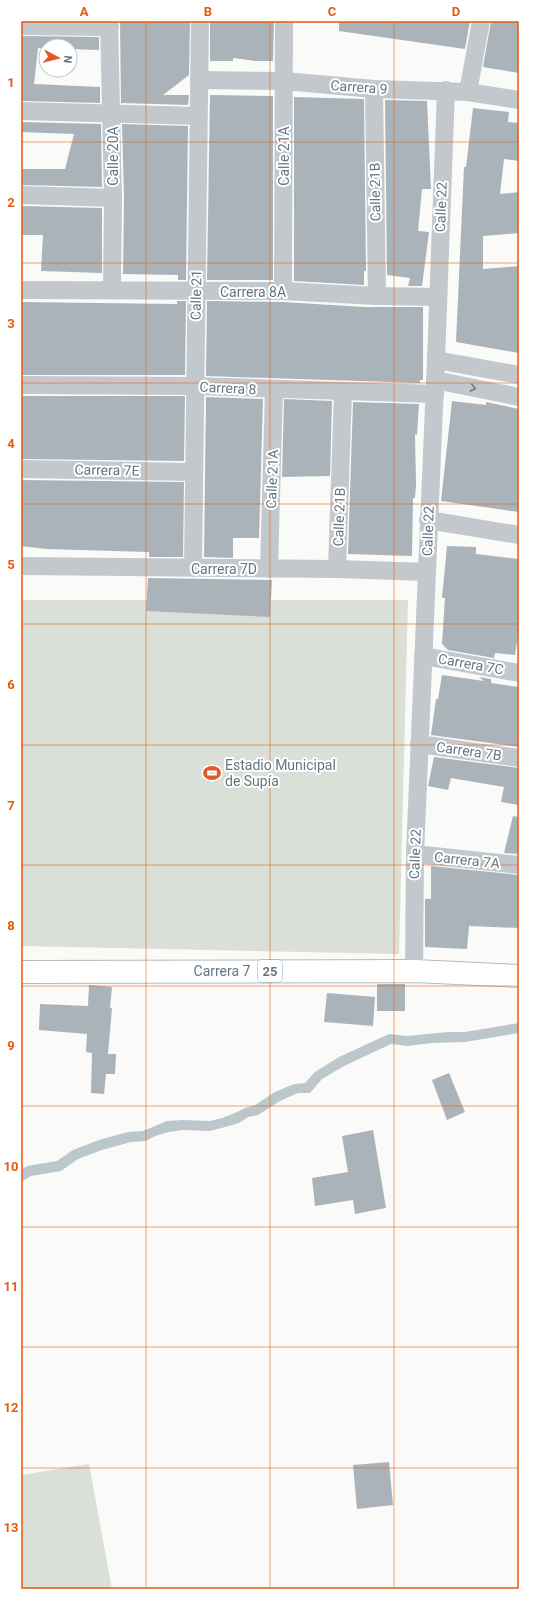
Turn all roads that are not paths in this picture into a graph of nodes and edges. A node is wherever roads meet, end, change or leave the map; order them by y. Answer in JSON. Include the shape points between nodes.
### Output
{"nodes":[{"id":1,"x":200,"y":21,"type":"edge"},
{"id":2,"x":284,"y":21,"type":"edge"},
{"id":3,"x":481,"y":21,"type":"edge"},
{"id":4,"x":110,"y":24,"type":"edge"},
{"id":5,"x":21,"y":26,"type":"edge"},
{"id":6,"x":199,"y":80,"type":"junction"},
{"id":7,"x":284,"y":82,"type":"junction"},
{"id":8,"x":374,"y":89,"type":"junction"},
{"id":9,"x":446,"y":90,"type":"junction"},
{"id":10,"x":468,"y":92,"type":"junction"},
{"id":11,"x":519,"y":100,"type":"edge"},
{"id":12,"x":21,"y":111,"type":"edge"},
{"id":13,"x":112,"y":113,"type":"junction"},
{"id":14,"x":198,"y":116,"type":"junction"},
{"id":15,"x":21,"y":195,"type":"edge"},
{"id":16,"x":113,"y":198,"type":"junction"},
{"id":17,"x":21,"y":290,"type":"edge"},
{"id":18,"x":112,"y":290,"type":"junction"},
{"id":19,"x":283,"y":291,"type":"junction"},
{"id":20,"x":196,"y":292,"type":"junction"},
{"id":21,"x":377,"y":296,"type":"junction"},
{"id":22,"x":438,"y":297,"type":"junction"},
{"id":23,"x":436,"y":360,"type":"junction"},
{"id":24,"x":519,"y":375,"type":"edge"},
{"id":25,"x":21,"y":385,"type":"edge"},
{"id":26,"x":194,"y":386,"type":"junction"},
{"id":27,"x":435,"y":387,"type":"junction"},
{"id":28,"x":274,"y":390,"type":"junction"},
{"id":29,"x":344,"y":392,"type":"junction"},
{"id":30,"x":519,"y":397,"type":"edge"},
{"id":31,"x":21,"y":469,"type":"edge"},
{"id":32,"x":193,"y":472,"type":"junction"},
{"id":33,"x":428,"y":520,"type":"junction"},
{"id":34,"x":519,"y":535,"type":"edge"},
{"id":35,"x":21,"y":566,"type":"edge"},
{"id":36,"x":193,"y":568,"type":"junction"},
{"id":37,"x":269,"y":569,"type":"junction"},
{"id":38,"x":337,"y":569,"type":"junction"},
{"id":39,"x":427,"y":572,"type":"junction"},
{"id":40,"x":424,"y":656,"type":"junction"},
{"id":41,"x":519,"y":673,"type":"edge"},
{"id":42,"x":419,"y":744,"type":"junction"},
{"id":43,"x":519,"y":758,"type":"edge"},
{"id":44,"x":415,"y":854,"type":"junction"},
{"id":45,"x":519,"y":866,"type":"edge"},
{"id":46,"x":414,"y":971,"type":"junction"},
{"id":47,"x":21,"y":972,"type":"edge"},
{"id":48,"x":519,"y":976,"type":"edge"}],
"edges":[{"from":1,"to":6,"type":"street","name":"Calle 21"},
{"from":2,"to":7,"type":"street","name":"Calle 21A"},
{"from":3,"to":10,"type":"street"},
{"from":4,"to":5,"type":"street"},
{"from":4,"to":13,"type":"street","name":"Calle 20A"},
{"from":6,"to":7,"type":"street","name":"Carrera 9"},
{"from":6,"to":14,"type":"street","name":"Calle 21"},
{"from":7,"to":8,"type":"street","name":"Carrera 9"},
{"from":7,"to":19,"type":"street","name":"Calle 21A"},
{"from":8,"to":9,"type":"street","name":"Carrera 9"},
{"from":8,"to":21,"type":"street","name":"Calle 21B"},
{"from":9,"to":10,"type":"street","name":"Carrera 9"},
{"from":9,"to":22,"type":"street","name":"Calle 22"},
{"from":10,"to":11,"type":"street","name":"Carrera 9"},
{"from":12,"to":13,"type":"street"},
{"from":13,"to":14,"type":"street"},
{"from":13,"to":16,"type":"street","name":"Calle 20A"},
{"from":14,"to":20,"type":"street","name":"Calle 21"},
{"from":15,"to":16,"type":"street"},
{"from":16,"to":18,"type":"street","name":"Calle 20A"},
{"from":17,"to":18,"type":"street","name":"Carrera 8A"},
{"from":18,"to":20,"type":"street","name":"Carrera 8A"},
{"from":19,"to":20,"type":"street","name":"Carrera 8A"},
{"from":19,"to":21,"type":"street","name":"Carrera 8A"},
{"from":20,"to":26,"type":"street","name":"Calle 21"},
{"from":21,"to":22,"type":"street","name":"Carrera 8A"},
{"from":22,"to":23,"type":"street","name":"Calle 22"},
{"from":23,"to":24,"type":"street"},
{"from":23,"to":27,"type":"street","name":"Calle 22"},
{"from":25,"to":26,"type":"street","name":"Carrera 8"},
{"from":26,"to":28,"type":"street","name":"Carrera 8"},
{"from":26,"to":32,"type":"street","name":"Calle 21"},
{"from":27,"to":29,"type":"street","name":"Carrera 8"},
{"from":27,"to":30,"type":"street","name":"Carrera 8","one_way":true},
{"from":27,"to":33,"type":"street","name":"Calle 22"},
{"from":28,"to":29,"type":"street","name":"Carrera 8"},
{"from":28,"to":37,"type":"street","name":"Calle 21A"},
{"from":29,"to":38,"type":"street","name":"Calle 21B"},
{"from":31,"to":32,"type":"street","name":"Carrera 7E"},
{"from":32,"to":36,"type":"street","name":"Calle 21"},
{"from":33,"to":34,"type":"street"},
{"from":33,"to":39,"type":"street","name":"Calle 22"},
{"from":35,"to":36,"type":"street","name":"Carrera 7D"},
{"from":36,"to":37,"type":"street","name":"Carrera 7D"},
{"from":37,"to":38,"type":"street","name":"Carrera 7D"},
{"from":38,"to":39,"type":"street","name":"Carrera 7D"},
{"from":39,"to":40,"type":"street","name":"Calle 22"},
{"from":40,"to":41,"type":"street","name":"Carrera 7C"},
{"from":40,"to":42,"type":"street","name":"Calle 22"},
{"from":42,"to":43,"type":"street","name":"Carrera 7B"},
{"from":42,"to":44,"type":"street","name":"Calle 22"},
{"from":44,"to":45,"type":"street","name":"Carrera 7A"},
{"from":44,"to":46,"type":"street","name":"Calle 22"},
{"from":46,"to":47,"type":"main road","name":"Carrera 7","number":"25"},
{"from":46,"to":48,"type":"main road","name":"Carrera 7","number":"25"}]}
